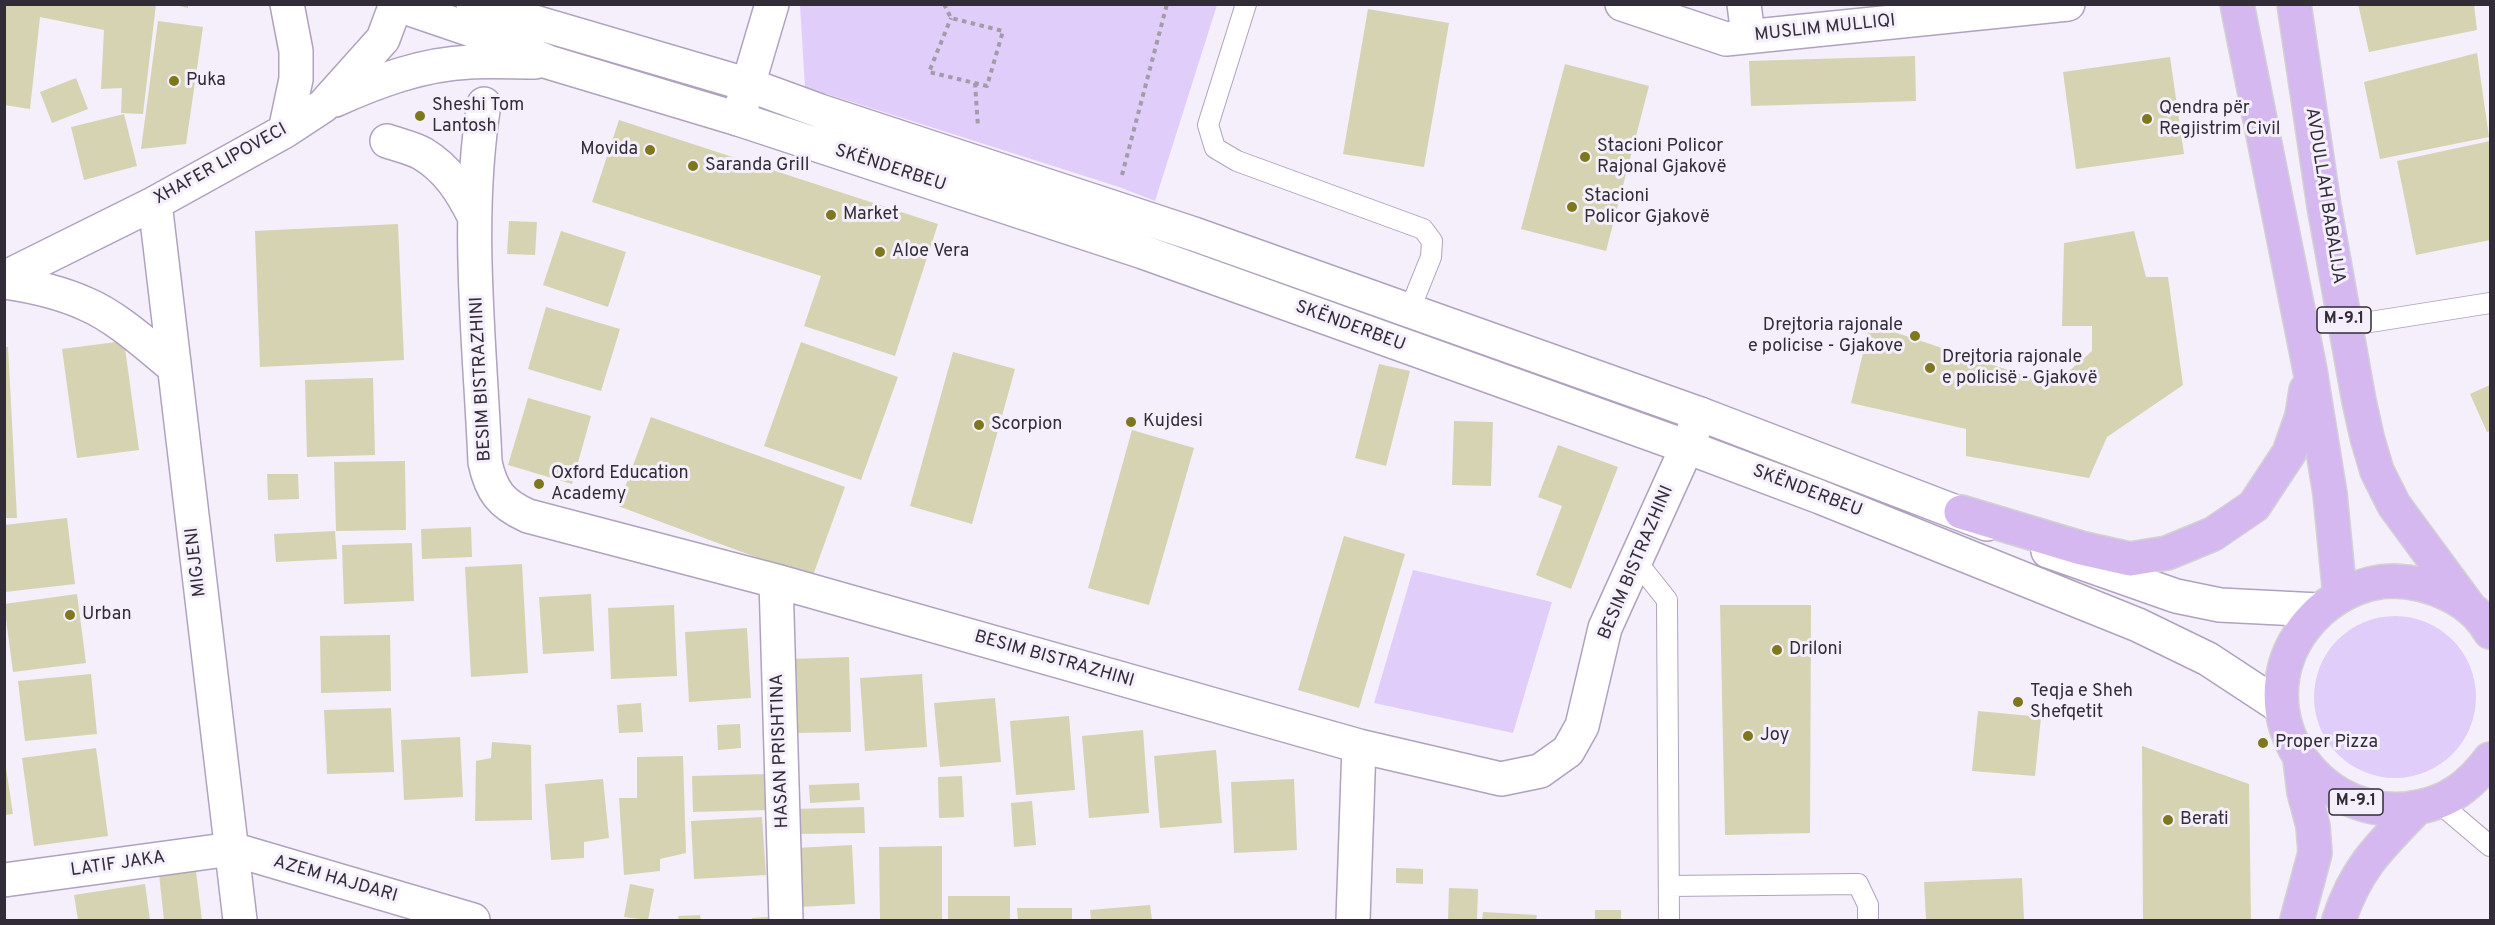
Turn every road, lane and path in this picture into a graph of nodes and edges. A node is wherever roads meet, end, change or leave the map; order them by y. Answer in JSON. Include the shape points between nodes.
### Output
{"nodes":[{"id":1,"x":287,"y":4,"type":"edge"},
{"id":2,"x":473,"y":4,"type":"edge"},
{"id":3,"x":771,"y":4,"type":"edge"},
{"id":4,"x":944,"y":4,"type":"edge"},
{"id":5,"x":1167,"y":4,"type":"edge"},
{"id":6,"x":1246,"y":4,"type":"edge"},
{"id":7,"x":1622,"y":4,"type":"edge"},
{"id":8,"x":1744,"y":4,"type":"edge"},
{"id":9,"x":2068,"y":4,"type":"edge"},
{"id":10,"x":2237,"y":4,"type":"edge"},
{"id":11,"x":2294,"y":4,"type":"edge"},
{"id":12,"x":396,"y":5,"type":"edge"},
{"id":13,"x":951,"y":18,"type":"junction"},
{"id":14,"x":1749,"y":36,"type":"junction"},
{"id":15,"x":548,"y":62,"type":"junction"},
{"id":16,"x":749,"y":85,"type":"junction"},
{"id":17,"x":484,"y":104,"type":"dead end"},
{"id":18,"x":322,"y":106,"type":"junction"},
{"id":19,"x":738,"y":119,"type":"junction"},
{"id":20,"x":285,"y":131,"type":"junction"},
{"id":21,"x":387,"y":141,"type":"dead end"},
{"id":22,"x":1119,"y":187,"type":"dead end"},
{"id":23,"x":155,"y":203,"type":"junction"},
{"id":24,"x":474,"y":216,"type":"junction"},
{"id":25,"x":4,"y":280,"type":"edge"},
{"id":26,"x":2490,"y":303,"type":"edge"},
{"id":27,"x":1410,"y":309,"type":"junction"},
{"id":28,"x":2345,"y":326,"type":"junction"},
{"id":29,"x":174,"y":367,"type":"junction"},
{"id":30,"x":2310,"y":370,"type":"junction"},
{"id":31,"x":1700,"y":414,"type":"junction"},
{"id":32,"x":1688,"y":447,"type":"junction"},
{"id":33,"x":1961,"y":512,"type":"junction"},
{"id":34,"x":1636,"y":561,"type":"junction"},
{"id":35,"x":776,"y":581,"type":"junction"},
{"id":36,"x":2329,"y":603,"type":"junction"},
{"id":37,"x":2469,"y":607,"type":"junction"},
{"id":38,"x":2490,"y":632,"type":"edge"},
{"id":39,"x":2282,"y":707,"type":"junction"},
{"id":40,"x":1359,"y":746,"type":"junction"},
{"id":41,"x":2300,"y":759,"type":"junction"},
{"id":42,"x":2485,"y":774,"type":"edge"},
{"id":43,"x":2428,"y":805,"type":"junction"},
{"id":44,"x":2490,"y":846,"type":"edge"},
{"id":45,"x":232,"y":849,"type":"junction"},
{"id":46,"x":4,"y":880,"type":"edge"},
{"id":47,"x":1669,"y":886,"type":"junction"},
{"id":48,"x":240,"y":921,"type":"edge"},
{"id":49,"x":473,"y":921,"type":"edge"},
{"id":50,"x":786,"y":921,"type":"edge"},
{"id":51,"x":1353,"y":921,"type":"edge"},
{"id":52,"x":1669,"y":921,"type":"edge"},
{"id":53,"x":1868,"y":921,"type":"edge"},
{"id":54,"x":2297,"y":921,"type":"edge"},
{"id":55,"x":2339,"y":921,"type":"edge"}],
"edges":[{"from":1,"to":20,"type":"street","via":[[296,51],[296,79]]},
{"from":2,"to":16,"type":"street","name":"SKËNDERBEU"},
{"from":3,"to":16,"type":"street"},
{"from":4,"to":13,"type":"path"},
{"from":5,"to":22,"type":"path"},
{"from":6,"to":27,"type":"lane","via":[[1208,125],[1215,148],[1237,161],[1423,229],[1432,241],[1431,256]]},
{"from":7,"to":14,"type":"street","name":"MUSLIM MULLIQI","via":[[1726,39]]},
{"from":8,"to":14,"type":"street"},
{"from":9,"to":14,"type":"street","name":"MUSLIM MULLIQI"},
{"from":10,"to":30,"type":"main road","number":"M-9.1"},
{"from":11,"to":28,"type":"main road","name":"AVDULLAH BABALIJA","number":"M-9.1"},
{"from":12,"to":15,"type":"street","name":"SKËNDERBEU","via":[[486,35]]},
{"from":12,"to":18,"type":"street","name":"XHAFER LIPOVECI","via":[[383,39]]},
{"from":13,"to":13,"type":"path","via":[[929,72],[987,86],[1003,31]]},
{"from":15,"to":18,"type":"street","via":[[447,64],[373,83]]},
{"from":15,"to":19,"type":"street","name":"SKËNDERBEU"},
{"from":16,"to":19,"type":"street"},
{"from":16,"to":27,"type":"street","name":"SKËNDERBEU"},
{"from":17,"to":24,"type":"street","name":"BESIM BISTRAZHINI"},
{"from":18,"to":20,"type":"street","name":"XHAFER LIPOVECI"},
{"from":19,"to":32,"type":"street","name":"SKËNDERBEU","via":[[1143,252]]},
{"from":20,"to":23,"type":"street","name":"XHAFER LIPOVECI"},
{"from":21,"to":24,"type":"street","via":[[422,153],[444,170],[462,192]]},
{"from":23,"to":25,"type":"street","name":"XHAFER LIPOVECI"},
{"from":23,"to":29,"type":"street","name":"MIGJENI"},
{"from":24,"to":35,"type":"street","name":"BESIM BISTRAZHINI","via":[[485,462],[498,496],[528,516]]},
{"from":25,"to":29,"type":"street","via":[[88,304]]},
{"from":26,"to":28,"type":"lane"},
{"from":27,"to":31,"type":"street","name":"SKËNDERBEU"},
{"from":28,"to":37,"type":"main road","name":"AVDULLAH BABALIJA","number":"M-9.1","via":[[2358,401],[2377,471],[2394,505]]},
{"from":29,"to":45,"type":"street","name":"MIGJENI"},
{"from":30,"to":33,"type":"main road","via":[[2302,416],[2289,453],[2254,506],[2213,534],[2167,553],[2130,559],[2080,549]]},
{"from":30,"to":36,"type":"main road","number":"M-9.1","via":[[2330,494]]},
{"from":31,"to":32,"type":"street","name":"BESIM BISTRAZHINI"},
{"from":31,"to":33,"type":"street","name":"SKËNDERBEU"},
{"from":32,"to":34,"type":"street","name":"BESIM BISTRAZHINI"},
{"from":32,"to":39,"type":"street","name":"SKËNDERBEU","via":[[2138,625],[2208,659]]},
{"from":33,"to":36,"type":"street","name":"SKËNDERBEU","via":[[2059,556],[2176,596],[2220,605]]},
{"from":34,"to":40,"type":"street","name":"BESIM BISTRAZHINI","via":[[1605,628],[1582,726],[1568,751],[1540,771],[1501,779]]},
{"from":34,"to":47,"type":"lane","via":[[1667,600]]},
{"from":35,"to":40,"type":"street","name":"BESIM BISTRAZHINI"},
{"from":35,"to":50,"type":"street","name":"HASAN PRISHTINA"},
{"from":36,"to":37,"type":"main road","number":"M-9.1","via":[[2365,585],[2392,581],[2420,583],[2446,592]]},
{"from":36,"to":39,"type":"main road","number":"M-9.1","via":[[2301,631],[2289,654],[2282,680]]},
{"from":37,"to":38,"type":"main road","number":"M-9.1"},
{"from":39,"to":41,"type":"main road","number":"M-9.1","via":[[2285,725]]},
{"from":40,"to":51,"type":"street"},
{"from":41,"to":43,"type":"main road","number":"M-9.1","via":[[2323,783],[2352,801],[2395,810]]},
{"from":41,"to":54,"type":"main road","number":"M-9.1","via":[[2315,854]]},
{"from":42,"to":43,"type":"main road","number":"M-9.1"},
{"from":43,"to":44,"type":"lane"},
{"from":43,"to":55,"type":"main road","number":"M-9.1","via":[[2368,860]]},
{"from":45,"to":46,"type":"street","name":"LATIF JAKA"},
{"from":45,"to":48,"type":"street","name":"MIGJENI"},
{"from":45,"to":49,"type":"street","name":"AZEM HAJDARI"},
{"from":47,"to":52,"type":"lane"},
{"from":47,"to":53,"type":"lane","via":[[1858,884],[1868,905]]}]}
